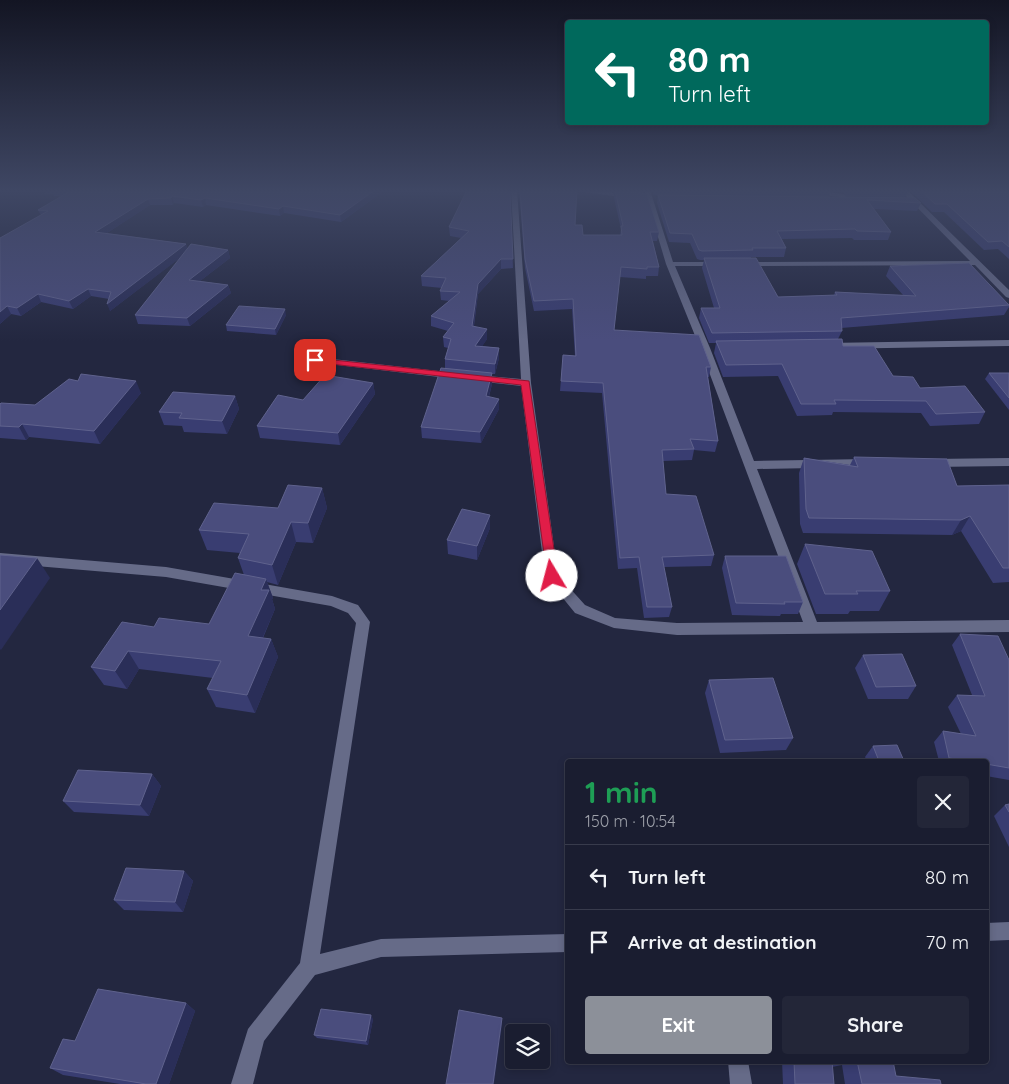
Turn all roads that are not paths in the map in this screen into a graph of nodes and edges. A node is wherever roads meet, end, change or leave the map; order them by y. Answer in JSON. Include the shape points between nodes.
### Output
{"nodes":[{"id":1,"x":517,"y":241,"type":"edge"},
{"id":2,"x":664,"y":241,"type":"edge"},
{"id":3,"x":954,"y":241,"type":"edge"},
{"id":4,"x":977,"y":263,"type":"junction"},
{"id":5,"x":670,"y":264,"type":"junction"},
{"id":6,"x":1009,"y":295,"type":"edge"},
{"id":7,"x":1009,"y":343,"type":"edge"},
{"id":8,"x":813,"y":346,"type":"edge"},
{"id":9,"x":315,"y":360,"type":"dead end"},
{"id":10,"x":526,"y":383,"type":"junction"},
{"id":11,"x":1009,"y":462,"type":"edge"},
{"id":12,"x":879,"y":463,"type":"edge"},
{"id":13,"x":919,"y":463,"type":"edge"},
{"id":14,"x":750,"y":465,"type":"junction"},
{"id":15,"x":0,"y":558,"type":"edge"},
{"id":16,"x":1009,"y":626,"type":"edge"},
{"id":17,"x":812,"y":628,"type":"junction"},
{"id":18,"x":1009,"y":931,"type":"edge"},
{"id":19,"x":989,"y":932,"type":"edge"},
{"id":20,"x":565,"y":943,"type":"edge"},
{"id":21,"x":309,"y":967,"type":"junction"},
{"id":22,"x":738,"y":1064,"type":"edge"},
{"id":23,"x":242,"y":1084,"type":"edge"},
{"id":24,"x":741,"y":1084,"type":"edge"}],
"edges":[{"from":1,"to":10,"type":"street"},
{"from":2,"to":5,"type":"street"},
{"from":3,"to":4,"type":"street"},
{"from":4,"to":5,"type":"street"},
{"from":4,"to":6,"type":"street"},
{"from":5,"to":14,"type":"street","via":[[710,348]]},
{"from":7,"to":8,"type":"street"},
{"from":9,"to":10,"type":"street"},
{"from":10,"to":17,"type":"street","via":[[552,576],[580,609],[614,623],[677,629]]},
{"from":11,"to":13,"type":"street"},
{"from":12,"to":14,"type":"street"},
{"from":14,"to":17,"type":"street"},
{"from":15,"to":21,"type":"street","via":[[166,572],[332,601],[353,609],[363,622]]},
{"from":16,"to":17,"type":"street"},
{"from":18,"to":19,"type":"street"},
{"from":20,"to":21,"type":"street","via":[[381,948]]},
{"from":21,"to":23,"type":"street","via":[[255,1036]]},
{"from":22,"to":24,"type":"street"}]}
